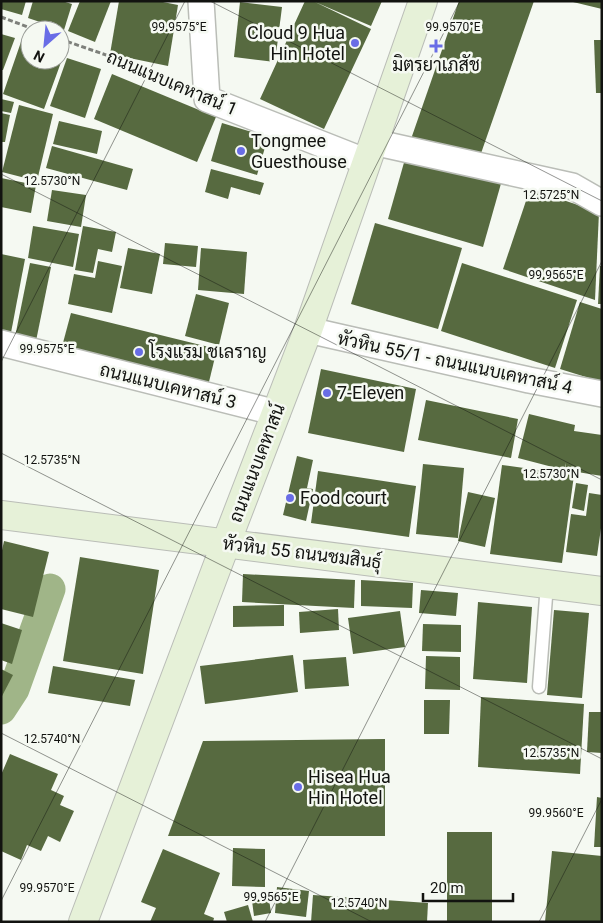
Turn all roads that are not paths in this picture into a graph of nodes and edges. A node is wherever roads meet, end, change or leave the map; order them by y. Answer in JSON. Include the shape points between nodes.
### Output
{"nodes":[{"id":1,"x":201,"y":1,"type":"edge"},
{"id":2,"x":423,"y":1,"type":"edge"},
{"id":3,"x":370,"y":152,"type":"junction"},
{"id":4,"x":602,"y":203,"type":"edge"},
{"id":5,"x":308,"y":330,"type":"junction"},
{"id":6,"x":1,"y":343,"type":"edge"},
{"id":7,"x":602,"y":394,"type":"edge"},
{"id":8,"x":277,"y":413,"type":"junction"},
{"id":9,"x":1,"y":515,"type":"edge"},
{"id":10,"x":226,"y":543,"type":"junction"},
{"id":11,"x":547,"y":584,"type":"junction"},
{"id":12,"x":602,"y":591,"type":"edge"},
{"id":13,"x":539,"y":687,"type":"dead end"},
{"id":14,"x":83,"y":922,"type":"edge"}],
"edges":[{"from":1,"to":3,"type":"street","name":"ถนนแนบเคหาสน์ 1","via":[[207,99]]},
{"from":2,"to":3,"type":"street","name":"ถนนแนบเคหาสน์"},
{"from":3,"to":4,"type":"street","name":"ถนนแนบเคหาสน์ 1","via":[[572,186]]},
{"from":3,"to":5,"type":"street","name":"ถนนแนบเคหาสน์"},
{"from":5,"to":7,"type":"street","name":"หัวหิน 55/1 - ถนนแนบเคหาสน์ 4"},
{"from":5,"to":8,"type":"street","name":"ถนนแนบเคหาสน์"},
{"from":6,"to":8,"type":"street","name":"ถนนแนบเคหาสน์ 3"},
{"from":8,"to":10,"type":"street","name":"ถนนแนบเคหาสน์"},
{"from":9,"to":10,"type":"street","name":"หัวหิน 55 ถนนชมสินธุ์"},
{"from":10,"to":11,"type":"street","name":"หัวหิน 55 ถนนชมสินธุ์"},
{"from":10,"to":14,"type":"street","name":"ถนนแนบเคหาสน์"},
{"from":11,"to":12,"type":"street","name":"หัวหิน 55 ถนนชมสินธุ์"},
{"from":11,"to":13,"type":"lane"}]}
